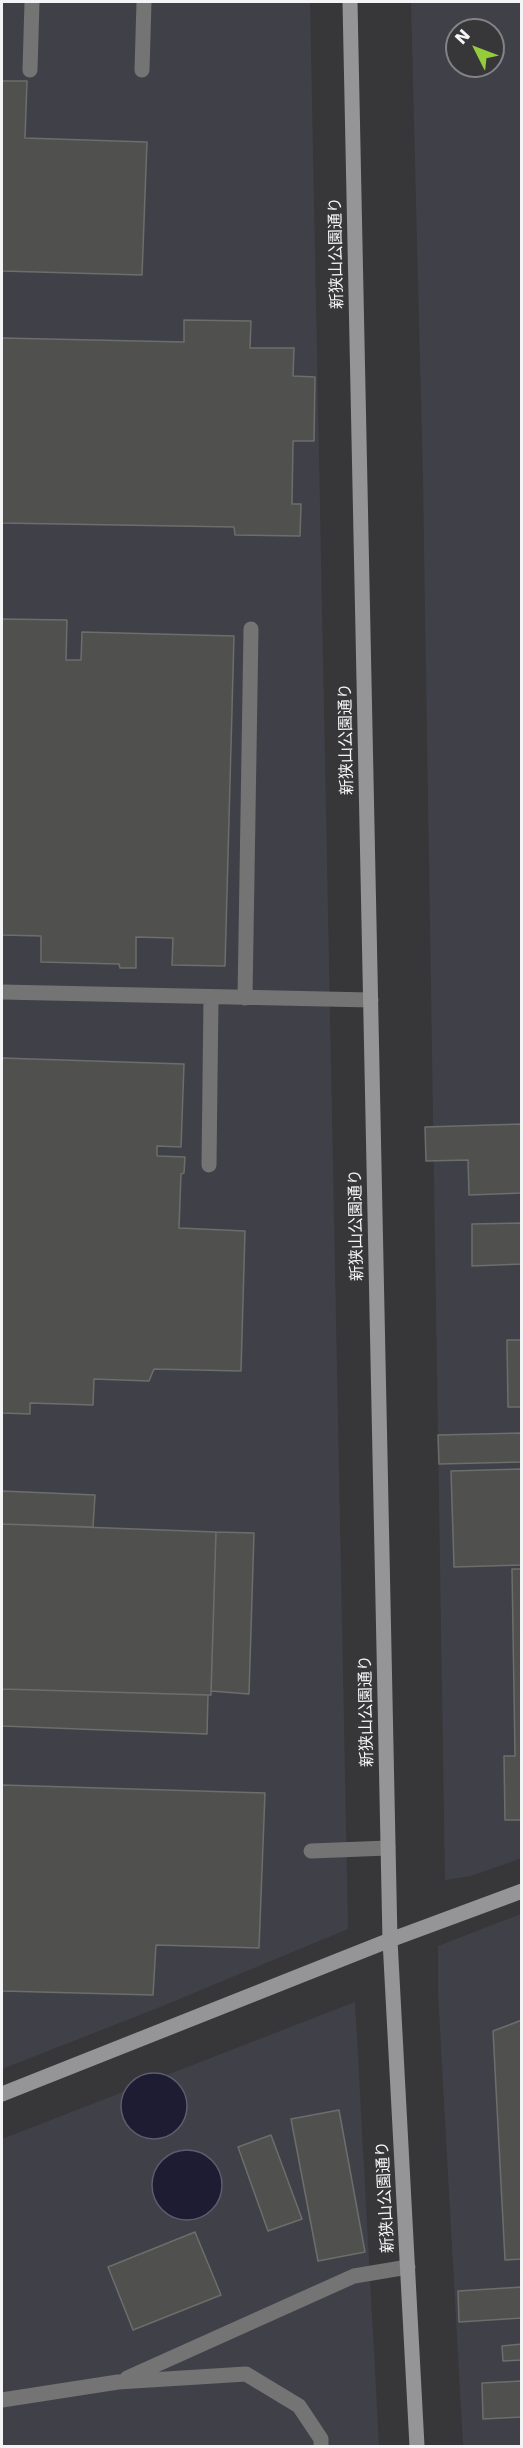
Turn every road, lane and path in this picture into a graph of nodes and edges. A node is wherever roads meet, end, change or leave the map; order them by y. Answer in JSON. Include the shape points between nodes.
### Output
{"nodes":[{"id":1,"x":32,"y":2,"type":"edge"},
{"id":2,"x":144,"y":2,"type":"edge"},
{"id":3,"x":350,"y":2,"type":"edge"},
{"id":4,"x":30,"y":70,"type":"dead end"},
{"id":5,"x":142,"y":70,"type":"dead end"},
{"id":6,"x":251,"y":628,"type":"dead end"},
{"id":7,"x":2,"y":992,"type":"edge"},
{"id":8,"x":211,"y":997,"type":"junction"},
{"id":9,"x":244,"y":998,"type":"junction"},
{"id":10,"x":370,"y":1000,"type":"junction"},
{"id":11,"x":209,"y":1165,"type":"dead end"},
{"id":12,"x":388,"y":1848,"type":"junction"},
{"id":13,"x":311,"y":1851,"type":"dead end"},
{"id":14,"x":522,"y":1891,"type":"edge"},
{"id":15,"x":390,"y":1940,"type":"junction"},
{"id":16,"x":2,"y":2094,"type":"edge"},
{"id":17,"x":408,"y":2267,"type":"junction"},
{"id":18,"x":118,"y":2382,"type":"junction"},
{"id":19,"x":2,"y":2400,"type":"edge"},
{"id":20,"x":321,"y":2446,"type":"edge"},
{"id":21,"x":417,"y":2446,"type":"edge"}],
"edges":[{"from":1,"to":4,"type":"lane"},
{"from":2,"to":5,"type":"lane"},
{"from":3,"to":10,"type":"street","name":"新狭山公園通り"},
{"from":6,"to":9,"type":"lane"},
{"from":7,"to":8,"type":"lane"},
{"from":8,"to":9,"type":"lane"},
{"from":8,"to":11,"type":"lane"},
{"from":9,"to":10,"type":"lane"},
{"from":10,"to":12,"type":"street","name":"新狭山公園通り"},
{"from":12,"to":13,"type":"lane"},
{"from":12,"to":15,"type":"street","name":"新狭山公園通り"},
{"from":14,"to":15,"type":"street"},
{"from":15,"to":16,"type":"street"},
{"from":15,"to":17,"type":"street","name":"新狭山公園通り"},
{"from":17,"to":18,"type":"lane","via":[[354,2276]]},
{"from":17,"to":21,"type":"street","name":"新狭山公園通り"},
{"from":18,"to":19,"type":"lane"},
{"from":18,"to":20,"type":"lane","via":[[246,2374],[299,2406],[321,2439]]}]}
